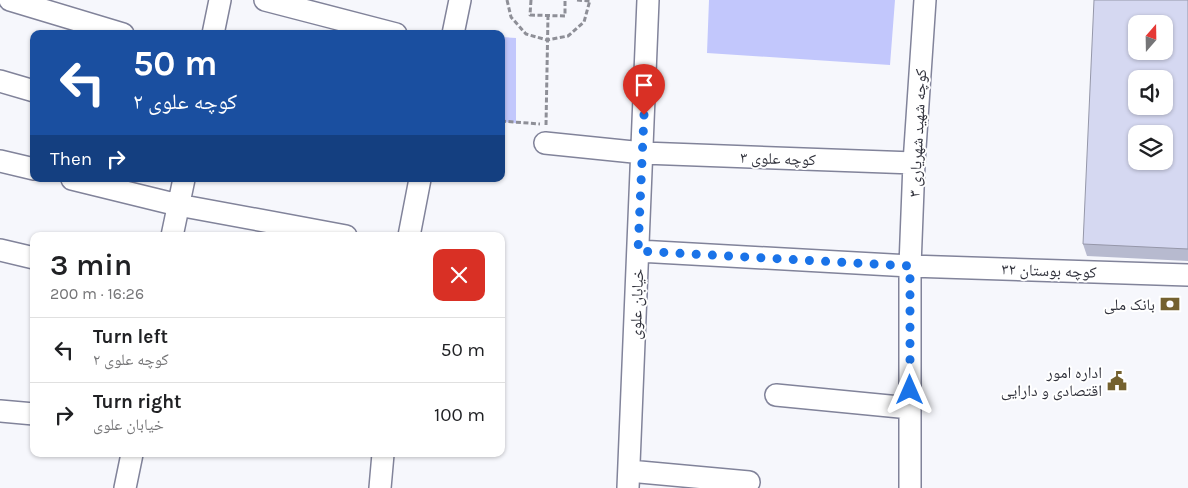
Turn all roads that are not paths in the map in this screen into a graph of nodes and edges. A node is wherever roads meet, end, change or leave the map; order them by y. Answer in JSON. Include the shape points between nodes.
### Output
{"nodes":[{"id":1,"x":10,"y":0,"type":"edge"},
{"id":2,"x":220,"y":0,"type":"edge"},
{"id":3,"x":265,"y":0,"type":"edge"},
{"id":4,"x":460,"y":0,"type":"edge"},
{"id":5,"x":648,"y":0,"type":"edge"},
{"id":6,"x":925,"y":0,"type":"edge"},
{"id":7,"x":111,"y":30,"type":"edge"},
{"id":8,"x":214,"y":30,"type":"edge"},
{"id":9,"x":381,"y":30,"type":"edge"},
{"id":10,"x":453,"y":30,"type":"edge"},
{"id":11,"x":0,"y":81,"type":"edge"},
{"id":12,"x":30,"y":90,"type":"edge"},
{"id":13,"x":545,"y":134,"type":"road end"},
{"id":14,"x":643,"y":153,"type":"junction"},
{"id":15,"x":0,"y":161,"type":"edge"},
{"id":16,"x":914,"y":163,"type":"junction"},
{"id":17,"x":30,"y":168,"type":"edge"},
{"id":18,"x":84,"y":182,"type":"edge"},
{"id":19,"x":183,"y":182,"type":"edge"},
{"id":20,"x":419,"y":182,"type":"edge"},
{"id":21,"x":178,"y":205,"type":"junction"},
{"id":22,"x":173,"y":232,"type":"edge"},
{"id":23,"x":324,"y":232,"type":"edge"},
{"id":24,"x":411,"y":232,"type":"edge"},
{"id":25,"x":0,"y":250,"type":"edge"},
{"id":26,"x":638,"y":251,"type":"junction"},
{"id":27,"x":30,"y":257,"type":"edge"},
{"id":28,"x":910,"y":266,"type":"junction"},
{"id":29,"x":1188,"y":275,"type":"edge"},
{"id":30,"x":776,"y":394,"type":"dead end"},
{"id":31,"x":910,"y":408,"type":"junction"},
{"id":32,"x":0,"y":411,"type":"edge"},
{"id":33,"x":30,"y":414,"type":"edge"},
{"id":34,"x":131,"y":457,"type":"edge"},
{"id":35,"x":383,"y":457,"type":"edge"},
{"id":36,"x":629,"y":480,"type":"edge"},
{"id":37,"x":749,"y":482,"type":"dead end"},
{"id":38,"x":125,"y":488,"type":"edge"},
{"id":39,"x":380,"y":488,"type":"edge"},
{"id":40,"x":910,"y":488,"type":"edge"}],
"edges":[{"from":1,"to":7,"type":"street"},
{"from":2,"to":8,"type":"street"},
{"from":3,"to":9,"type":"street"},
{"from":4,"to":10,"type":"street"},
{"from":5,"to":14,"type":"street","name":"خیابان علوی"},
{"from":6,"to":16,"type":"street","name":"کوچه شهید شهریاری ۳"},
{"from":11,"to":12,"type":"street"},
{"from":13,"to":14,"type":"street","name":"کوچه علوی ۳"},
{"from":14,"to":16,"type":"street","name":"کوچه علوی ۳"},
{"from":14,"to":26,"type":"street","name":"خیابان علوی"},
{"from":15,"to":17,"type":"street"},
{"from":16,"to":28,"type":"street","name":"کوچه شهید شهریاری ۳"},
{"from":18,"to":21,"type":"street"},
{"from":19,"to":21,"type":"street"},
{"from":20,"to":24,"type":"street"},
{"from":21,"to":22,"type":"street"},
{"from":21,"to":23,"type":"street"},
{"from":25,"to":27,"type":"street"},
{"from":26,"to":28,"type":"street","name":"کوچه بوستان ۳۲"},
{"from":26,"to":36,"type":"street","name":"خیابان علوی"},
{"from":28,"to":29,"type":"street","name":"کوچه بوستان ۳۲"},
{"from":28,"to":31,"type":"street","name":"کوچه شهید شهریاری ۳"},
{"from":30,"to":31,"type":"street"},
{"from":31,"to":40,"type":"street","name":"کوچه شهید شهریاری ۳"},
{"from":32,"to":33,"type":"street"},
{"from":34,"to":38,"type":"street"},
{"from":35,"to":39,"type":"street"},
{"from":36,"to":37,"type":"street"}]}
